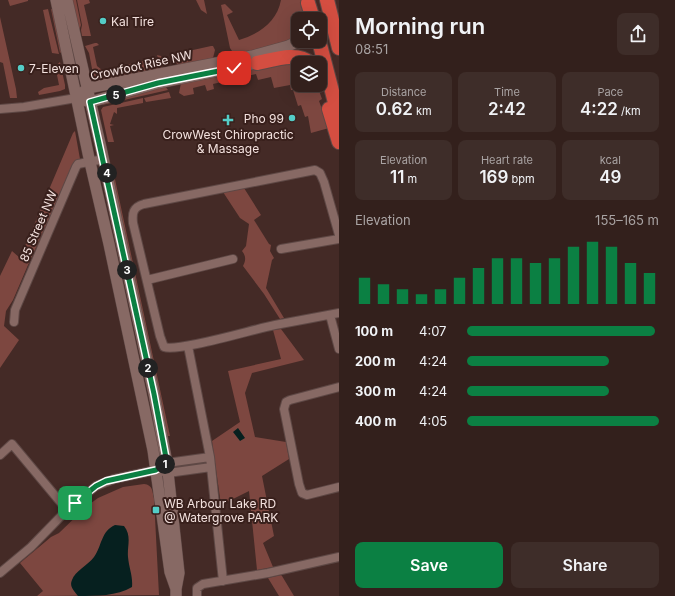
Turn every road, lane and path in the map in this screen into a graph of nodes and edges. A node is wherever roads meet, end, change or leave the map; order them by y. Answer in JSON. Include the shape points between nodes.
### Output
{"nodes":[{"id":1,"x":56,"y":0,"type":"edge"},
{"id":2,"x":67,"y":0,"type":"edge"},
{"id":3,"x":327,"y":0,"type":"edge"},
{"id":4,"x":308,"y":1,"type":"edge"},
{"id":5,"x":307,"y":12,"type":"edge"},
{"id":6,"x":311,"y":12,"type":"edge"},
{"id":7,"x":291,"y":45,"type":"edge"},
{"id":8,"x":321,"y":48,"type":"edge"},
{"id":9,"x":339,"y":48,"type":"edge"},
{"id":10,"x":291,"y":57,"type":"edge"},
{"id":11,"x":256,"y":59,"type":"junction"},
{"id":12,"x":324,"y":92,"type":"edge"},
{"id":13,"x":89,"y":95,"type":"junction"},
{"id":14,"x":76,"y":98,"type":"junction"},
{"id":15,"x":0,"y":109,"type":"edge"},
{"id":16,"x":339,"y":118,"type":"edge"},
{"id":17,"x":339,"y":142,"type":"edge"},
{"id":18,"x":104,"y":159,"type":"junction"},
{"id":19,"x":89,"y":161,"type":"junction"},
{"id":20,"x":339,"y":235,"type":"edge"},
{"id":21,"x":339,"y":239,"type":"edge"},
{"id":22,"x":281,"y":249,"type":"dead end"},
{"id":23,"x":233,"y":259,"type":"dead end"},
{"id":24,"x":147,"y":280,"type":"junction"},
{"id":25,"x":339,"y":313,"type":"edge"},
{"id":26,"x":330,"y":315,"type":"junction"},
{"id":27,"x":14,"y":322,"type":"dead end"},
{"id":28,"x":188,"y":346,"type":"junction"},
{"id":29,"x":339,"y":349,"type":"edge"},
{"id":30,"x":339,"y":387,"type":"edge"},
{"id":31,"x":0,"y":455,"type":"edge"},
{"id":32,"x":210,"y":457,"type":"junction"},
{"id":33,"x":168,"y":468,"type":"junction"},
{"id":34,"x":211,"y":468,"type":"junction"},
{"id":35,"x":156,"y":470,"type":"junction"},
{"id":36,"x":339,"y":487,"type":"edge"},
{"id":37,"x":67,"y":510,"type":"junction"},
{"id":38,"x":339,"y":557,"type":"edge"},
{"id":39,"x":0,"y":574,"type":"edge"},
{"id":40,"x":223,"y":581,"type":"junction"},
{"id":41,"x":176,"y":593,"type":"edge"},
{"id":42,"x":197,"y":596,"type":"edge"}],
"edges":[{"from":1,"to":14,"type":"street"},
{"from":2,"to":13,"type":"street"},
{"from":3,"to":9,"type":"highway"},
{"from":4,"to":5,"type":"street"},
{"from":4,"to":6,"type":"highway"},
{"from":7,"to":11,"type":"street","name":"Crowfoot Rise NW"},
{"from":8,"to":16,"type":"highway"},
{"from":10,"to":11,"type":"highway"},
{"from":11,"to":13,"type":"street","name":"Crowfoot Rise NW","via":[[158,83]]},
{"from":12,"to":17,"type":"highway"},
{"from":13,"to":14,"type":"street","name":"Crowfoot Rise NW"},
{"from":13,"to":18,"type":"street"},
{"from":14,"to":15,"type":"street"},
{"from":14,"to":19,"type":"street"},
{"from":18,"to":19,"type":"street","name":"85 Street NW"},
{"from":18,"to":33,"type":"street"},
{"from":19,"to":27,"type":"street","name":"85 Street NW","via":[[76,167],[15,310]]},
{"from":19,"to":35,"type":"street","via":[[136,367]]},
{"from":20,"to":24,"type":"street","via":[[324,182],[320,173],[315,170],[144,204],[134,210],[133,217]]},
{"from":21,"to":22,"type":"street"},
{"from":23,"to":24,"type":"street"},
{"from":24,"to":28,"type":"street","via":[[161,343],[168,348]]},
{"from":25,"to":26,"type":"street"},
{"from":26,"to":28,"type":"street"},
{"from":26,"to":29,"type":"street"},
{"from":28,"to":32,"type":"street"},
{"from":30,"to":36,"type":"street","via":[[290,400],[286,402],[284,409],[300,491],[307,495]]},
{"from":31,"to":37,"type":"street","via":[[12,444]]},
{"from":32,"to":33,"type":"street"},
{"from":32,"to":34,"type":"street"},
{"from":33,"to":34,"type":"street"},
{"from":33,"to":35,"type":"street"},
{"from":33,"to":41,"type":"street","via":[[180,573]]},
{"from":34,"to":40,"type":"street"},
{"from":35,"to":37,"type":"street","via":[[106,481]]},
{"from":35,"to":41,"type":"street","via":[[170,572]]},
{"from":37,"to":39,"type":"street"},
{"from":38,"to":40,"type":"street"},
{"from":40,"to":42,"type":"street","via":[[200,586],[197,588]]}]}
